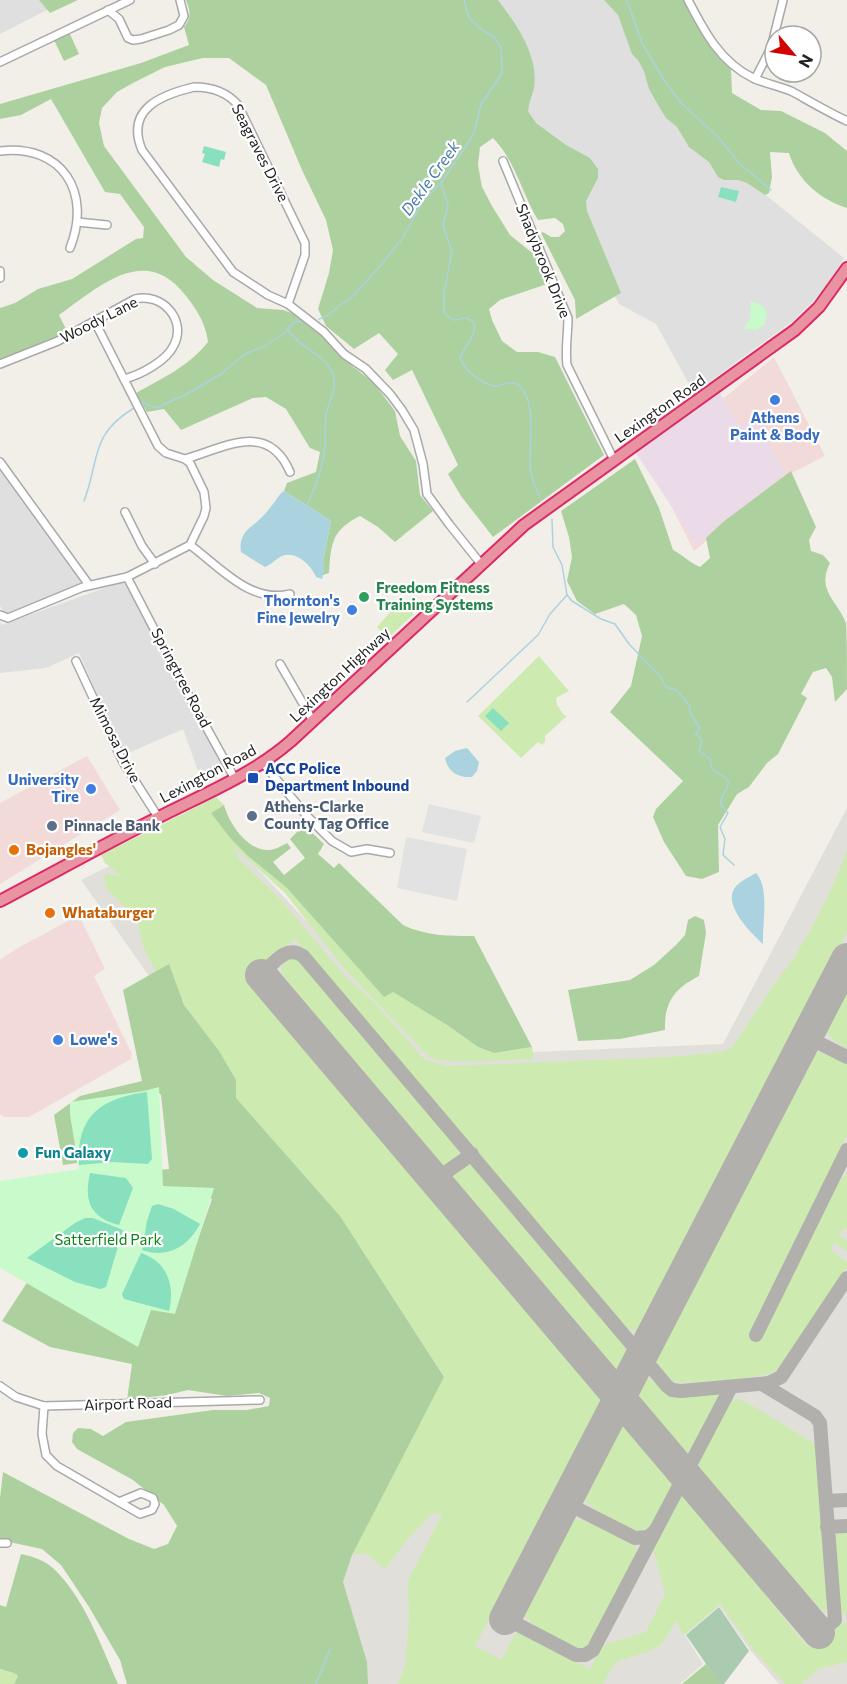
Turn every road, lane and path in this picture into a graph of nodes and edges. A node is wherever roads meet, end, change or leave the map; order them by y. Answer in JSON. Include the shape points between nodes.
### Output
{"nodes":[{"id":1,"x":130,"y":0,"type":"edge"},
{"id":2,"x":180,"y":0,"type":"edge"},
{"id":3,"x":688,"y":0,"type":"edge"},
{"id":4,"x":783,"y":0,"type":"edge"},
{"id":5,"x":108,"y":10,"type":"junction"},
{"id":6,"x":0,"y":62,"type":"edge"},
{"id":7,"x":755,"y":79,"type":"junction"},
{"id":8,"x":847,"y":121,"type":"edge"},
{"id":9,"x":0,"y":151,"type":"edge"},
{"id":10,"x":503,"y":161,"type":"dead end"},
{"id":11,"x":77,"y":222,"type":"junction"},
{"id":12,"x":107,"y":225,"type":"dead end"},
{"id":13,"x":70,"y":248,"type":"dead end"},
{"id":14,"x":847,"y":268,"type":"edge"},
{"id":15,"x":0,"y":271,"type":"edge"},
{"id":16,"x":0,"y":278,"type":"edge"},
{"id":17,"x":288,"y":304,"type":"junction"},
{"id":18,"x":95,"y":322,"type":"junction"},
{"id":19,"x":0,"y":364,"type":"edge"},
{"id":20,"x":124,"y":379,"type":"junction"},
{"id":21,"x":185,"y":459,"type":"junction"},
{"id":22,"x":614,"y":460,"type":"junction"},
{"id":23,"x":0,"y":462,"type":"edge"},
{"id":24,"x":290,"y":472,"type":"dead end"},
{"id":25,"x":125,"y":512,"type":"dead end"},
{"id":26,"x":190,"y":545,"type":"junction"},
{"id":27,"x":155,"y":564,"type":"junction"},
{"id":28,"x":481,"y":564,"type":"junction"},
{"id":29,"x":128,"y":577,"type":"junction"},
{"id":30,"x":89,"y":585,"type":"junction"},
{"id":31,"x":290,"y":594,"type":"dead end"},
{"id":32,"x":0,"y":615,"type":"edge"},
{"id":33,"x":76,"y":662,"type":"dead end"},
{"id":34,"x":280,"y":664,"type":"dead end"},
{"id":35,"x":313,"y":721,"type":"junction"},
{"id":36,"x":267,"y":760,"type":"junction"},
{"id":37,"x":235,"y":779,"type":"junction"},
{"id":38,"x":158,"y":817,"type":"junction"},
{"id":39,"x":390,"y":853,"type":"dead end"},
{"id":40,"x":0,"y":901,"type":"edge"},
{"id":41,"x":0,"y":1386,"type":"edge"},
{"id":42,"x":260,"y":1400,"type":"dead end"},
{"id":43,"x":44,"y":1406,"type":"junction"},
{"id":44,"x":119,"y":1502,"type":"junction"}],
"edges":[{"from":1,"to":5,"type":"street"},
{"from":2,"to":5,"type":"street","via":[[184,16],[179,25],[141,39],[128,38],[119,19]]},
{"from":3,"to":7,"type":"street","via":[[720,53]]},
{"from":4,"to":7,"type":"street","via":[[771,48]]},
{"from":5,"to":6,"type":"street"},
{"from":7,"to":8,"type":"street","via":[[793,92]]},
{"from":9,"to":11,"type":"street","via":[[33,153],[64,171],[73,184]]},
{"from":10,"to":22,"type":"street","name":"Shadybrook Drive","via":[[568,318],[567,365]]},
{"from":11,"to":12,"type":"street"},
{"from":11,"to":13,"type":"street"},
{"from":14,"to":22,"type":"highway","name":"Lexington Road","via":[[819,307],[795,330]]},
{"from":15,"to":16,"type":"street"},
{"from":17,"to":17,"type":"street","name":"Seagraves Drive","via":[[233,272],[154,169],[142,150],[136,129],[154,101],[185,89],[203,87],[232,98],[238,105],[305,243],[305,255]]},
{"from":17,"to":28,"type":"street","name":"Seagraves Drive","via":[[366,369],[402,410],[414,429],[427,494]]},
{"from":18,"to":19,"type":"street","name":"Woody Lane"},
{"from":18,"to":20,"type":"street"},
{"from":18,"to":20,"type":"street","name":"Woody Lane","via":[[145,297],[156,300],[173,315],[178,335],[169,354]]},
{"from":20,"to":21,"type":"street","via":[[158,446]]},
{"from":21,"to":24,"type":"street","via":[[227,444],[250,441],[276,450]]},
{"from":21,"to":26,"type":"street","via":[[201,485],[206,508]]},
{"from":22,"to":28,"type":"highway","name":"Lexington Road","via":[[548,506]]},
{"from":23,"to":30,"type":"street"},
{"from":25,"to":27,"type":"street"},
{"from":26,"to":27,"type":"street"},
{"from":26,"to":31,"type":"street","via":[[251,590]]},
{"from":27,"to":29,"type":"street"},
{"from":28,"to":35,"type":"highway","name":"Lexington Highway"},
{"from":29,"to":30,"type":"street"},
{"from":29,"to":37,"type":"street","name":"Springtree Road"},
{"from":30,"to":32,"type":"street","via":[[8,618]]},
{"from":33,"to":38,"type":"street","name":"Mimosa Drive","via":[[123,762]]},
{"from":34,"to":35,"type":"street"},
{"from":35,"to":36,"type":"highway","name":"Lexington Highway"},
{"from":36,"to":37,"type":"highway","name":"Lexington Road"},
{"from":36,"to":39,"type":"street","via":[[306,815],[332,841],[351,852],[367,849]]},
{"from":37,"to":38,"type":"highway","name":"Lexington Road"},
{"from":38,"to":40,"type":"highway","name":"Lexington Road"},
{"from":41,"to":43,"type":"street","name":"Airport Road","via":[[16,1398]]},
{"from":42,"to":43,"type":"street","name":"Airport Road"},
{"from":43,"to":44,"type":"street","via":[[42,1434],[46,1455],[57,1466]]},
{"from":44,"to":44,"type":"street","via":[[140,1514],[152,1510],[154,1504],[153,1498],[141,1493]]}]}
